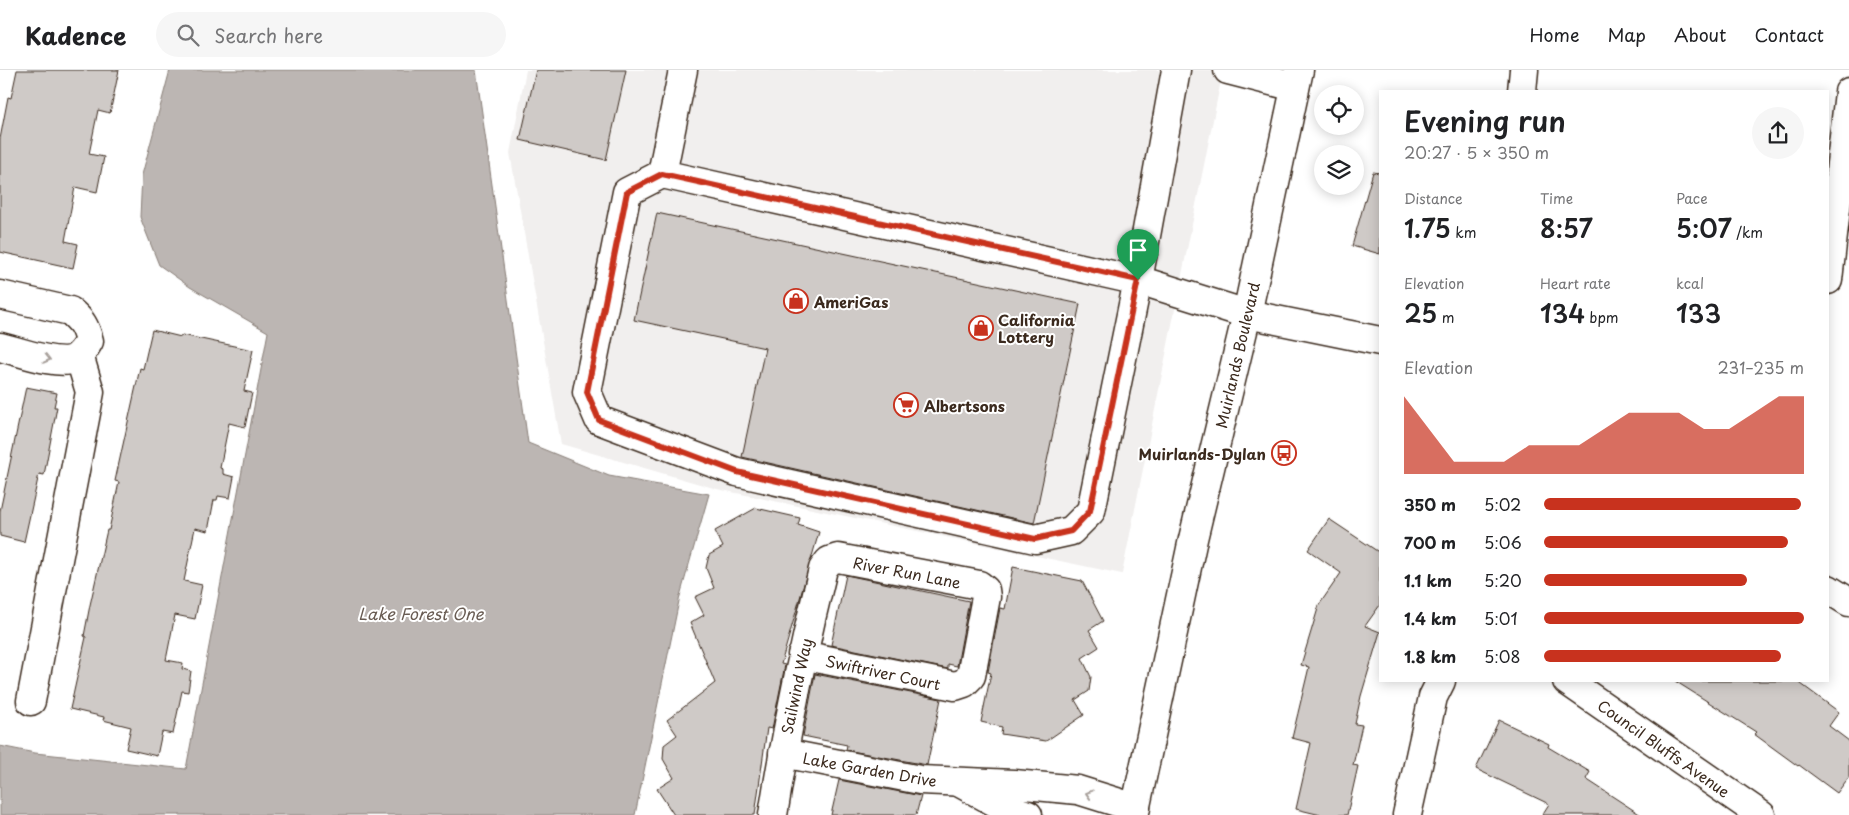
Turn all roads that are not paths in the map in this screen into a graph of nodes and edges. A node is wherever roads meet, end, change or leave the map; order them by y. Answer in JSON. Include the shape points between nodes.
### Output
{"nodes":[{"id":1,"x":683,"y":70,"type":"edge"},
{"id":2,"x":1176,"y":70,"type":"edge"},
{"id":3,"x":1228,"y":70,"type":"edge"},
{"id":4,"x":1524,"y":70,"type":"edge"},
{"id":5,"x":1297,"y":78,"type":"edge"},
{"id":6,"x":1522,"y":90,"type":"edge"},
{"id":7,"x":1849,"y":92,"type":"edge"},
{"id":8,"x":662,"y":174,"type":"junction"},
{"id":9,"x":1829,"y":271,"type":"edge"},
{"id":10,"x":1138,"y":280,"type":"junction"},
{"id":11,"x":0,"y":295,"type":"edge"},
{"id":12,"x":1247,"y":314,"type":"junction"},
{"id":13,"x":1379,"y":341,"type":"edge"},
{"id":14,"x":0,"y":347,"type":"edge"},
{"id":15,"x":79,"y":355,"type":"junction"},
{"id":16,"x":829,"y":561,"type":"joint"},
{"id":17,"x":1829,"y":590,"type":"edge"},
{"id":18,"x":1849,"y":602,"type":"edge"},
{"id":19,"x":802,"y":655,"type":"junction"},
{"id":20,"x":1441,"y":682,"type":"edge"},
{"id":21,"x":1568,"y":682,"type":"edge"},
{"id":22,"x":964,"y":683,"type":"joint"},
{"id":23,"x":31,"y":701,"type":"dead end"},
{"id":24,"x":783,"y":753,"type":"junction"},
{"id":25,"x":958,"y":782,"type":"junction"},
{"id":26,"x":1135,"y":811,"type":"edge"},
{"id":27,"x":773,"y":815,"type":"edge"},
{"id":28,"x":1028,"y":815,"type":"edge"},
{"id":29,"x":1407,"y":815,"type":"edge"},
{"id":30,"x":1761,"y":815,"type":"edge"}],
"edges":[{"from":1,"to":8,"type":"street"},
{"from":2,"to":10,"type":"street"},
{"from":3,"to":5,"type":"street"},
{"from":4,"to":6,"type":"street"},
{"from":5,"to":12,"type":"street","name":"Muirlands Boulevard"},
{"from":7,"to":9,"type":"street"},
{"from":8,"to":10,"type":"street"},
{"from":8,"to":10,"type":"street","via":[[627,192],[587,392],[599,420],[737,472],[1035,539],[1071,531],[1090,511]]},
{"from":10,"to":12,"type":"street"},
{"from":11,"to":15,"type":"street","via":[[70,311],[86,327],[89,341]]},
{"from":12,"to":13,"type":"street"},
{"from":12,"to":26,"type":"street","name":"Muirlands Boulevard"},
{"from":14,"to":15,"type":"street","one_way":true,"via":[[60,362]]},
{"from":15,"to":23,"type":"street","via":[[90,392]]},
{"from":16,"to":19,"type":"street","name":"Sailwind Way","via":[[822,569]]},
{"from":16,"to":22,"type":"street","name":"River Run Lane","via":[[838,558],[979,585],[985,590],[970,676]]},
{"from":17,"to":18,"type":"street"},
{"from":19,"to":22,"type":"street","name":"Swiftriver Court","via":[[955,686]]},
{"from":19,"to":24,"type":"street","name":"Sailwind Way"},
{"from":20,"to":29,"type":"street","via":[[1433,698]]},
{"from":21,"to":30,"type":"street","name":"Council Bluffs Avenue"},
{"from":24,"to":25,"type":"street","name":"Lake Garden Drive","via":[[920,780]]},
{"from":24,"to":27,"type":"street","name":"Sailwind Way"},
{"from":26,"to":25,"type":"street","name":"Lake Garden Drive","one_way":true,"via":[[1078,790]]},
{"from":25,"to":28,"type":"street","name":"Lake Garden Drive","via":[[1004,807]]}]}
